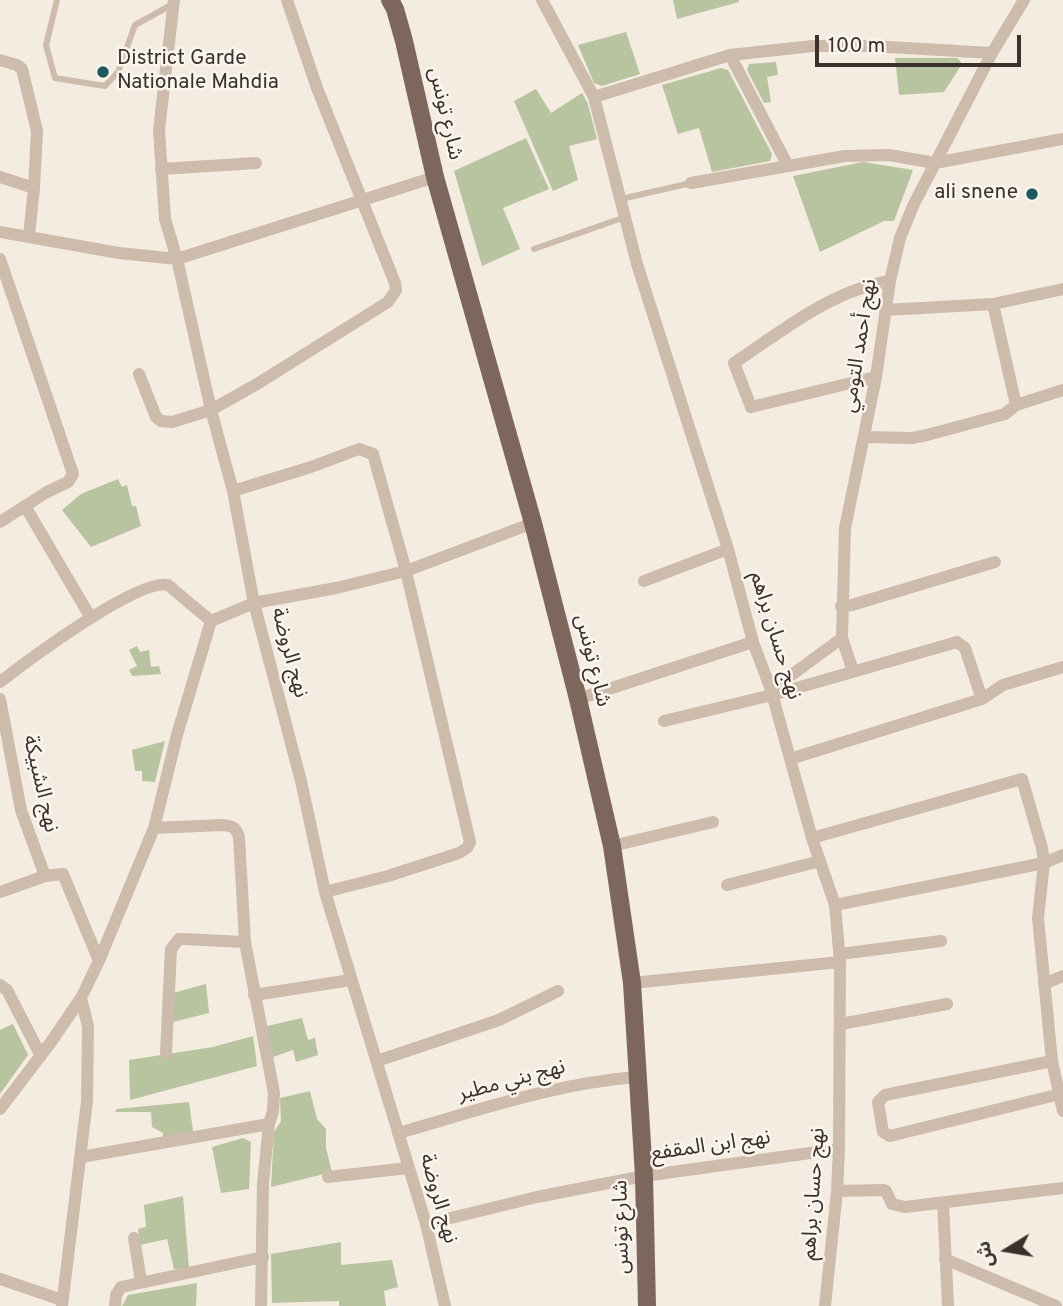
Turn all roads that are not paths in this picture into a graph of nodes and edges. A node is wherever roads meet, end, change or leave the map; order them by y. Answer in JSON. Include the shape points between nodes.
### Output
{"nodes":[{"id":1,"x":57,"y":0,"type":"edge"},
{"id":2,"x":287,"y":0,"type":"edge"},
{"id":3,"x":392,"y":0,"type":"edge"},
{"id":4,"x":403,"y":0,"type":"edge"},
{"id":5,"x":408,"y":0,"type":"edge"},
{"id":6,"x":542,"y":0,"type":"edge"},
{"id":7,"x":1024,"y":0,"type":"edge"},
{"id":8,"x":173,"y":2,"type":"edge"},
{"id":9,"x":404,"y":41,"type":"junction"},
{"id":10,"x":992,"y":53,"type":"junction"},
{"id":11,"x":730,"y":55,"type":"junction"},
{"id":12,"x":0,"y":60,"type":"edge"},
{"id":13,"x":594,"y":97,"type":"junction"},
{"id":14,"x":1063,"y":139,"type":"edge"},
{"id":15,"x":256,"y":163,"type":"dead end"},
{"id":16,"x":935,"y":163,"type":"junction"},
{"id":17,"x":788,"y":166,"type":"junction"},
{"id":18,"x":161,"y":169,"type":"junction"},
{"id":19,"x":0,"y":177,"type":"edge"},
{"id":20,"x":435,"y":177,"type":"junction"},
{"id":21,"x":691,"y":183,"type":"joint"},
{"id":22,"x":34,"y":188,"type":"junction"},
{"id":23,"x":621,"y":199,"type":"junction"},
{"id":24,"x":362,"y":200,"type":"junction"},
{"id":25,"x":625,"y":216,"type":"junction"},
{"id":26,"x":0,"y":232,"type":"edge"},
{"id":27,"x":29,"y":236,"type":"junction"},
{"id":28,"x":534,"y":249,"type":"dead end"},
{"id":29,"x":0,"y":259,"type":"edge"},
{"id":30,"x":177,"y":259,"type":"junction"},
{"id":31,"x":890,"y":281,"type":"junction"},
{"id":32,"x":1063,"y":289,"type":"edge"},
{"id":33,"x":993,"y":304,"type":"junction"},
{"id":34,"x":886,"y":310,"type":"junction"},
{"id":35,"x":139,"y":374,"type":"dead end"},
{"id":36,"x":876,"y":377,"type":"junction"},
{"id":37,"x":1063,"y":390,"type":"edge"},
{"id":38,"x":1016,"y":405,"type":"junction"},
{"id":39,"x":211,"y":410,"type":"junction"},
{"id":40,"x":865,"y":437,"type":"junction"},
{"id":41,"x":233,"y":491,"type":"junction"},
{"id":42,"x":25,"y":506,"type":"junction"},
{"id":43,"x":0,"y":522,"type":"edge"},
{"id":44,"x":533,"y":523,"type":"junction"},
{"id":45,"x":728,"y":549,"type":"junction"},
{"id":46,"x":995,"y":562,"type":"dead end"},
{"id":47,"x":406,"y":571,"type":"junction"},
{"id":48,"x":644,"y":581,"type":"dead end"},
{"id":49,"x":254,"y":603,"type":"junction"},
{"id":50,"x":841,"y":606,"type":"junction"},
{"id":51,"x":91,"y":618,"type":"junction"},
{"id":52,"x":211,"y":621,"type":"junction"},
{"id":53,"x":842,"y":638,"type":"junction"},
{"id":54,"x":753,"y":642,"type":"junction"},
{"id":55,"x":1063,"y":667,"type":"edge"},
{"id":56,"x":853,"y":671,"type":"junction"},
{"id":57,"x":0,"y":682,"type":"edge"},
{"id":58,"x":771,"y":693,"type":"junction"},
{"id":59,"x":0,"y":699,"type":"edge"},
{"id":60,"x":578,"y":699,"type":"junction"},
{"id":61,"x":982,"y":699,"type":"junction"},
{"id":62,"x":664,"y":722,"type":"dead end"},
{"id":63,"x":790,"y":759,"type":"junction"},
{"id":64,"x":713,"y":822,"type":"dead end"},
{"id":65,"x":154,"y":828,"type":"junction"},
{"id":66,"x":812,"y":838,"type":"junction"},
{"id":67,"x":612,"y":846,"type":"junction"},
{"id":68,"x":1063,"y":855,"type":"edge"},
{"id":69,"x":820,"y":861,"type":"junction"},
{"id":70,"x":1044,"y":863,"type":"junction"},
{"id":71,"x":45,"y":876,"type":"junction"},
{"id":72,"x":727,"y":885,"type":"dead end"},
{"id":73,"x":0,"y":892,"type":"edge"},
{"id":74,"x":325,"y":892,"type":"junction"},
{"id":75,"x":835,"y":905,"type":"junction"},
{"id":76,"x":941,"y":941,"type":"dead end"},
{"id":77,"x":245,"y":942,"type":"junction"},
{"id":78,"x":840,"y":958,"type":"junction"},
{"id":79,"x":99,"y":961,"type":"junction"},
{"id":80,"x":1063,"y":976,"type":"edge"},
{"id":81,"x":351,"y":979,"type":"junction"},
{"id":82,"x":632,"y":983,"type":"junction"},
{"id":83,"x":1044,"y":984,"type":"junction"},
{"id":84,"x":0,"y":985,"type":"edge"},
{"id":85,"x":558,"y":991,"type":"dead end"},
{"id":86,"x":254,"y":995,"type":"junction"},
{"id":87,"x":81,"y":998,"type":"junction"},
{"id":88,"x":947,"y":1004,"type":"dead end"},
{"id":89,"x":841,"y":1024,"type":"junction"},
{"id":90,"x":166,"y":1053,"type":"dead end"},
{"id":91,"x":41,"y":1056,"type":"junction"},
{"id":92,"x":377,"y":1061,"type":"junction"},
{"id":93,"x":1052,"y":1061,"type":"junction"},
{"id":94,"x":637,"y":1077,"type":"junction"},
{"id":95,"x":1060,"y":1089,"type":"edge"},
{"id":96,"x":0,"y":1109,"type":"edge"},
{"id":97,"x":1063,"y":1111,"type":"edge"},
{"id":98,"x":269,"y":1124,"type":"junction"},
{"id":99,"x":398,"y":1133,"type":"junction"},
{"id":100,"x":839,"y":1149,"type":"junction"},
{"id":101,"x":81,"y":1157,"type":"junction"},
{"id":102,"x":408,"y":1168,"type":"junction"},
{"id":103,"x":645,"y":1177,"type":"junction"},
{"id":104,"x":328,"y":1178,"type":"dead end"},
{"id":105,"x":1063,"y":1188,"type":"edge"},
{"id":106,"x":837,"y":1191,"type":"junction"},
{"id":107,"x":943,"y":1203,"type":"junction"},
{"id":108,"x":426,"y":1224,"type":"junction"},
{"id":109,"x":134,"y":1238,"type":"dead end"},
{"id":110,"x":262,"y":1257,"type":"junction"},
{"id":111,"x":945,"y":1259,"type":"junction"},
{"id":112,"x":0,"y":1279,"type":"edge"},
{"id":113,"x":141,"y":1281,"type":"junction"},
{"id":114,"x":62,"y":1303,"type":"edge"},
{"id":115,"x":115,"y":1306,"type":"edge"},
{"id":116,"x":261,"y":1306,"type":"edge"},
{"id":117,"x":445,"y":1306,"type":"edge"},
{"id":118,"x":647,"y":1306,"type":"edge"},
{"id":119,"x":824,"y":1306,"type":"edge"},
{"id":120,"x":948,"y":1306,"type":"edge"},
{"id":121,"x":1056,"y":1306,"type":"edge"}],
"edges":[{"from":1,"to":8,"type":"lane","via":[[46,45],[55,78],[105,86],[118,72],[135,25]]},
{"from":2,"to":24,"type":"street"},
{"from":3,"to":4,"type":"main road"},
{"from":3,"to":9,"type":"main road","name":"شارع تونس"},
{"from":5,"to":9,"type":"main road","name":"شارع تونس"},
{"from":6,"to":13,"type":"street","name":"نهج حسان براهم"},
{"from":7,"to":10,"type":"street","name":"نهج أحمد التومي"},
{"from":8,"to":18,"type":"street","name":"نهج الروضة","via":[[159,130]]},
{"from":9,"to":20,"type":"main road","name":"شارع تونس"},
{"from":10,"to":11,"type":"street","via":[[813,46]]},
{"from":10,"to":16,"type":"street","name":"نهج أحمد التومي"},
{"from":11,"to":13,"type":"street"},
{"from":11,"to":17,"type":"street"},
{"from":12,"to":22,"type":"street","via":[[22,69],[37,131]]},
{"from":13,"to":23,"type":"street","name":"نهج حسان براهم"},
{"from":14,"to":16,"type":"street"},
{"from":15,"to":18,"type":"street"},
{"from":16,"to":17,"type":"street","via":[[860,155]]},
{"from":16,"to":31,"type":"street","name":"نهج أحمد التومي","via":[[900,238]]},
{"from":17,"to":21,"type":"street"},
{"from":18,"to":30,"type":"street","name":"نهج الروضة","via":[[165,219]]},
{"from":19,"to":22,"type":"street"},
{"from":20,"to":24,"type":"street"},
{"from":20,"to":44,"type":"main road","name":"شارع تونس"},
{"from":21,"to":23,"type":"lane"},
{"from":22,"to":27,"type":"street"},
{"from":23,"to":25,"type":"street","name":"نهج حسان براهم"},
{"from":24,"to":30,"type":"street"},
{"from":24,"to":39,"type":"street","via":[[395,283],[393,298]]},
{"from":25,"to":28,"type":"lane"},
{"from":25,"to":45,"type":"street","name":"نهج حسان براهم","via":[[636,264]]},
{"from":26,"to":27,"type":"street"},
{"from":27,"to":30,"type":"street"},
{"from":29,"to":42,"type":"street","via":[[72,474],[68,482]]},
{"from":30,"to":39,"type":"street","name":"نهج الروضة"},
{"from":31,"to":34,"type":"street","name":"نهج أحمد التومي"},
{"from":31,"to":36,"type":"street","via":[[870,284],[814,309],[734,363],[751,407]]},
{"from":32,"to":33,"type":"street"},
{"from":33,"to":34,"type":"street"},
{"from":33,"to":38,"type":"street"},
{"from":34,"to":36,"type":"street","name":"نهج أحمد التومي"},
{"from":35,"to":39,"type":"street","via":[[161,421]]},
{"from":36,"to":40,"type":"street","name":"نهج أحمد التومي"},
{"from":37,"to":38,"type":"street"},
{"from":38,"to":40,"type":"street","via":[[1004,414],[927,435]]},
{"from":39,"to":41,"type":"street","name":"نهج الروضة"},
{"from":40,"to":50,"type":"street","name":"نهج أحمد التومي","via":[[845,528]]},
{"from":41,"to":47,"type":"street","via":[[359,449],[367,451],[373,454]]},
{"from":41,"to":49,"type":"street","name":"نهج الروضة"},
{"from":42,"to":43,"type":"street"},
{"from":42,"to":51,"type":"street"},
{"from":44,"to":47,"type":"street"},
{"from":44,"to":60,"type":"main road","name":"شارع تونس"},
{"from":45,"to":48,"type":"street"},
{"from":45,"to":54,"type":"street","name":"نهج حسان براهم"},
{"from":46,"to":50,"type":"street"},
{"from":47,"to":49,"type":"street"},
{"from":47,"to":74,"type":"street","via":[[470,842],[459,853]]},
{"from":49,"to":52,"type":"street"},
{"from":49,"to":74,"type":"street","name":"نهج الروضة"},
{"from":50,"to":53,"type":"street","name":"نهج أحمد التومي"},
{"from":51,"to":52,"type":"street","via":[[139,591],[163,584]]},
{"from":51,"to":57,"type":"street"},
{"from":52,"to":65,"type":"street"},
{"from":53,"to":56,"type":"street","name":"نهج أحمد التومي"},
{"from":53,"to":58,"type":"street"},
{"from":54,"to":58,"type":"street","name":"نهج حسان براهم"},
{"from":54,"to":60,"type":"street"},
{"from":55,"to":61,"type":"street","via":[[1003,685]]},
{"from":56,"to":58,"type":"street"},
{"from":56,"to":61,"type":"street","via":[[959,642]]},
{"from":58,"to":62,"type":"street"},
{"from":58,"to":63,"type":"street","name":"نهج حسان براهم"},
{"from":59,"to":71,"type":"street","name":"نهج الشبيكة","via":[[21,810]]},
{"from":60,"to":67,"type":"main road","name":"شارع تونس"},
{"from":61,"to":63,"type":"street"},
{"from":63,"to":66,"type":"street","name":"نهج حسان براهم"},
{"from":64,"to":67,"type":"street"},
{"from":65,"to":77,"type":"street","via":[[231,825],[237,830]]},
{"from":65,"to":79,"type":"street"},
{"from":66,"to":69,"type":"street","name":"نهج حسان براهم"},
{"from":66,"to":70,"type":"street","via":[[1022,779]]},
{"from":67,"to":82,"type":"main road","name":"شارع تونس"},
{"from":68,"to":70,"type":"street"},
{"from":69,"to":72,"type":"street"},
{"from":69,"to":75,"type":"street","name":"نهج حسان براهم"},
{"from":70,"to":75,"type":"street"},
{"from":70,"to":83,"type":"street","via":[[1038,918]]},
{"from":71,"to":73,"type":"street"},
{"from":71,"to":79,"type":"street","via":[[60,873],[66,877]]},
{"from":74,"to":81,"type":"street","name":"نهج الروضة"},
{"from":75,"to":78,"type":"street","name":"نهج حسان براهم"},
{"from":76,"to":78,"type":"street"},
{"from":77,"to":86,"type":"street"},
{"from":77,"to":90,"type":"street","via":[[179,939],[171,949]]},
{"from":78,"to":82,"type":"street"},
{"from":78,"to":89,"type":"street","name":"نهج حسان براهم"},
{"from":79,"to":87,"type":"street"},
{"from":80,"to":83,"type":"street"},
{"from":81,"to":86,"type":"street"},
{"from":81,"to":92,"type":"street","name":"نهج الروضة"},
{"from":82,"to":94,"type":"main road","name":"شارع تونس"},
{"from":83,"to":93,"type":"street"},
{"from":84,"to":91,"type":"street","via":[[7,990]]},
{"from":85,"to":92,"type":"street","via":[[499,1020]]},
{"from":86,"to":98,"type":"street","via":[[274,1093]]},
{"from":87,"to":91,"type":"street"},
{"from":87,"to":101,"type":"street","via":[[88,1026]]},
{"from":88,"to":89,"type":"street"},
{"from":89,"to":100,"type":"street","name":"نهج حسان براهم"},
{"from":91,"to":96,"type":"street"},
{"from":92,"to":99,"type":"street","name":"نهج الروضة"},
{"from":93,"to":95,"type":"street"},
{"from":93,"to":95,"type":"street","via":[[885,1095],[878,1102],[883,1132],[890,1136]]},
{"from":94,"to":99,"type":"street","name":"نهج بني مطير","via":[[572,1086]]},
{"from":94,"to":103,"type":"main road","name":"شارع تونس"},
{"from":95,"to":97,"type":"street"},
{"from":98,"to":101,"type":"street"},
{"from":98,"to":110,"type":"street"},
{"from":99,"to":102,"type":"street","name":"نهج الروضة"},
{"from":100,"to":103,"type":"street","name":"نهج ابن المقفع"},
{"from":100,"to":106,"type":"street","name":"نهج حسان براهم"},
{"from":101,"to":114,"type":"street"},
{"from":102,"to":104,"type":"street"},
{"from":102,"to":108,"type":"street","name":"نهج الروضة"},
{"from":103,"to":108,"type":"street","name":"نهج ابن المقفع"},
{"from":103,"to":118,"type":"main road","name":"شارع تونس"},
{"from":105,"to":107,"type":"street"},
{"from":106,"to":107,"type":"street","via":[[886,1191],[892,1204],[905,1207]]},
{"from":106,"to":119,"type":"street","name":"نهج حسان براهم"},
{"from":107,"to":111,"type":"street"},
{"from":108,"to":117,"type":"street","name":"نهج الروضة"},
{"from":109,"to":113,"type":"street"},
{"from":110,"to":113,"type":"street"},
{"from":110,"to":116,"type":"street"},
{"from":111,"to":120,"type":"street"},
{"from":111,"to":121,"type":"street"},
{"from":112,"to":114,"type":"street"},
{"from":113,"to":115,"type":"street","via":[[121,1287]]}]}
